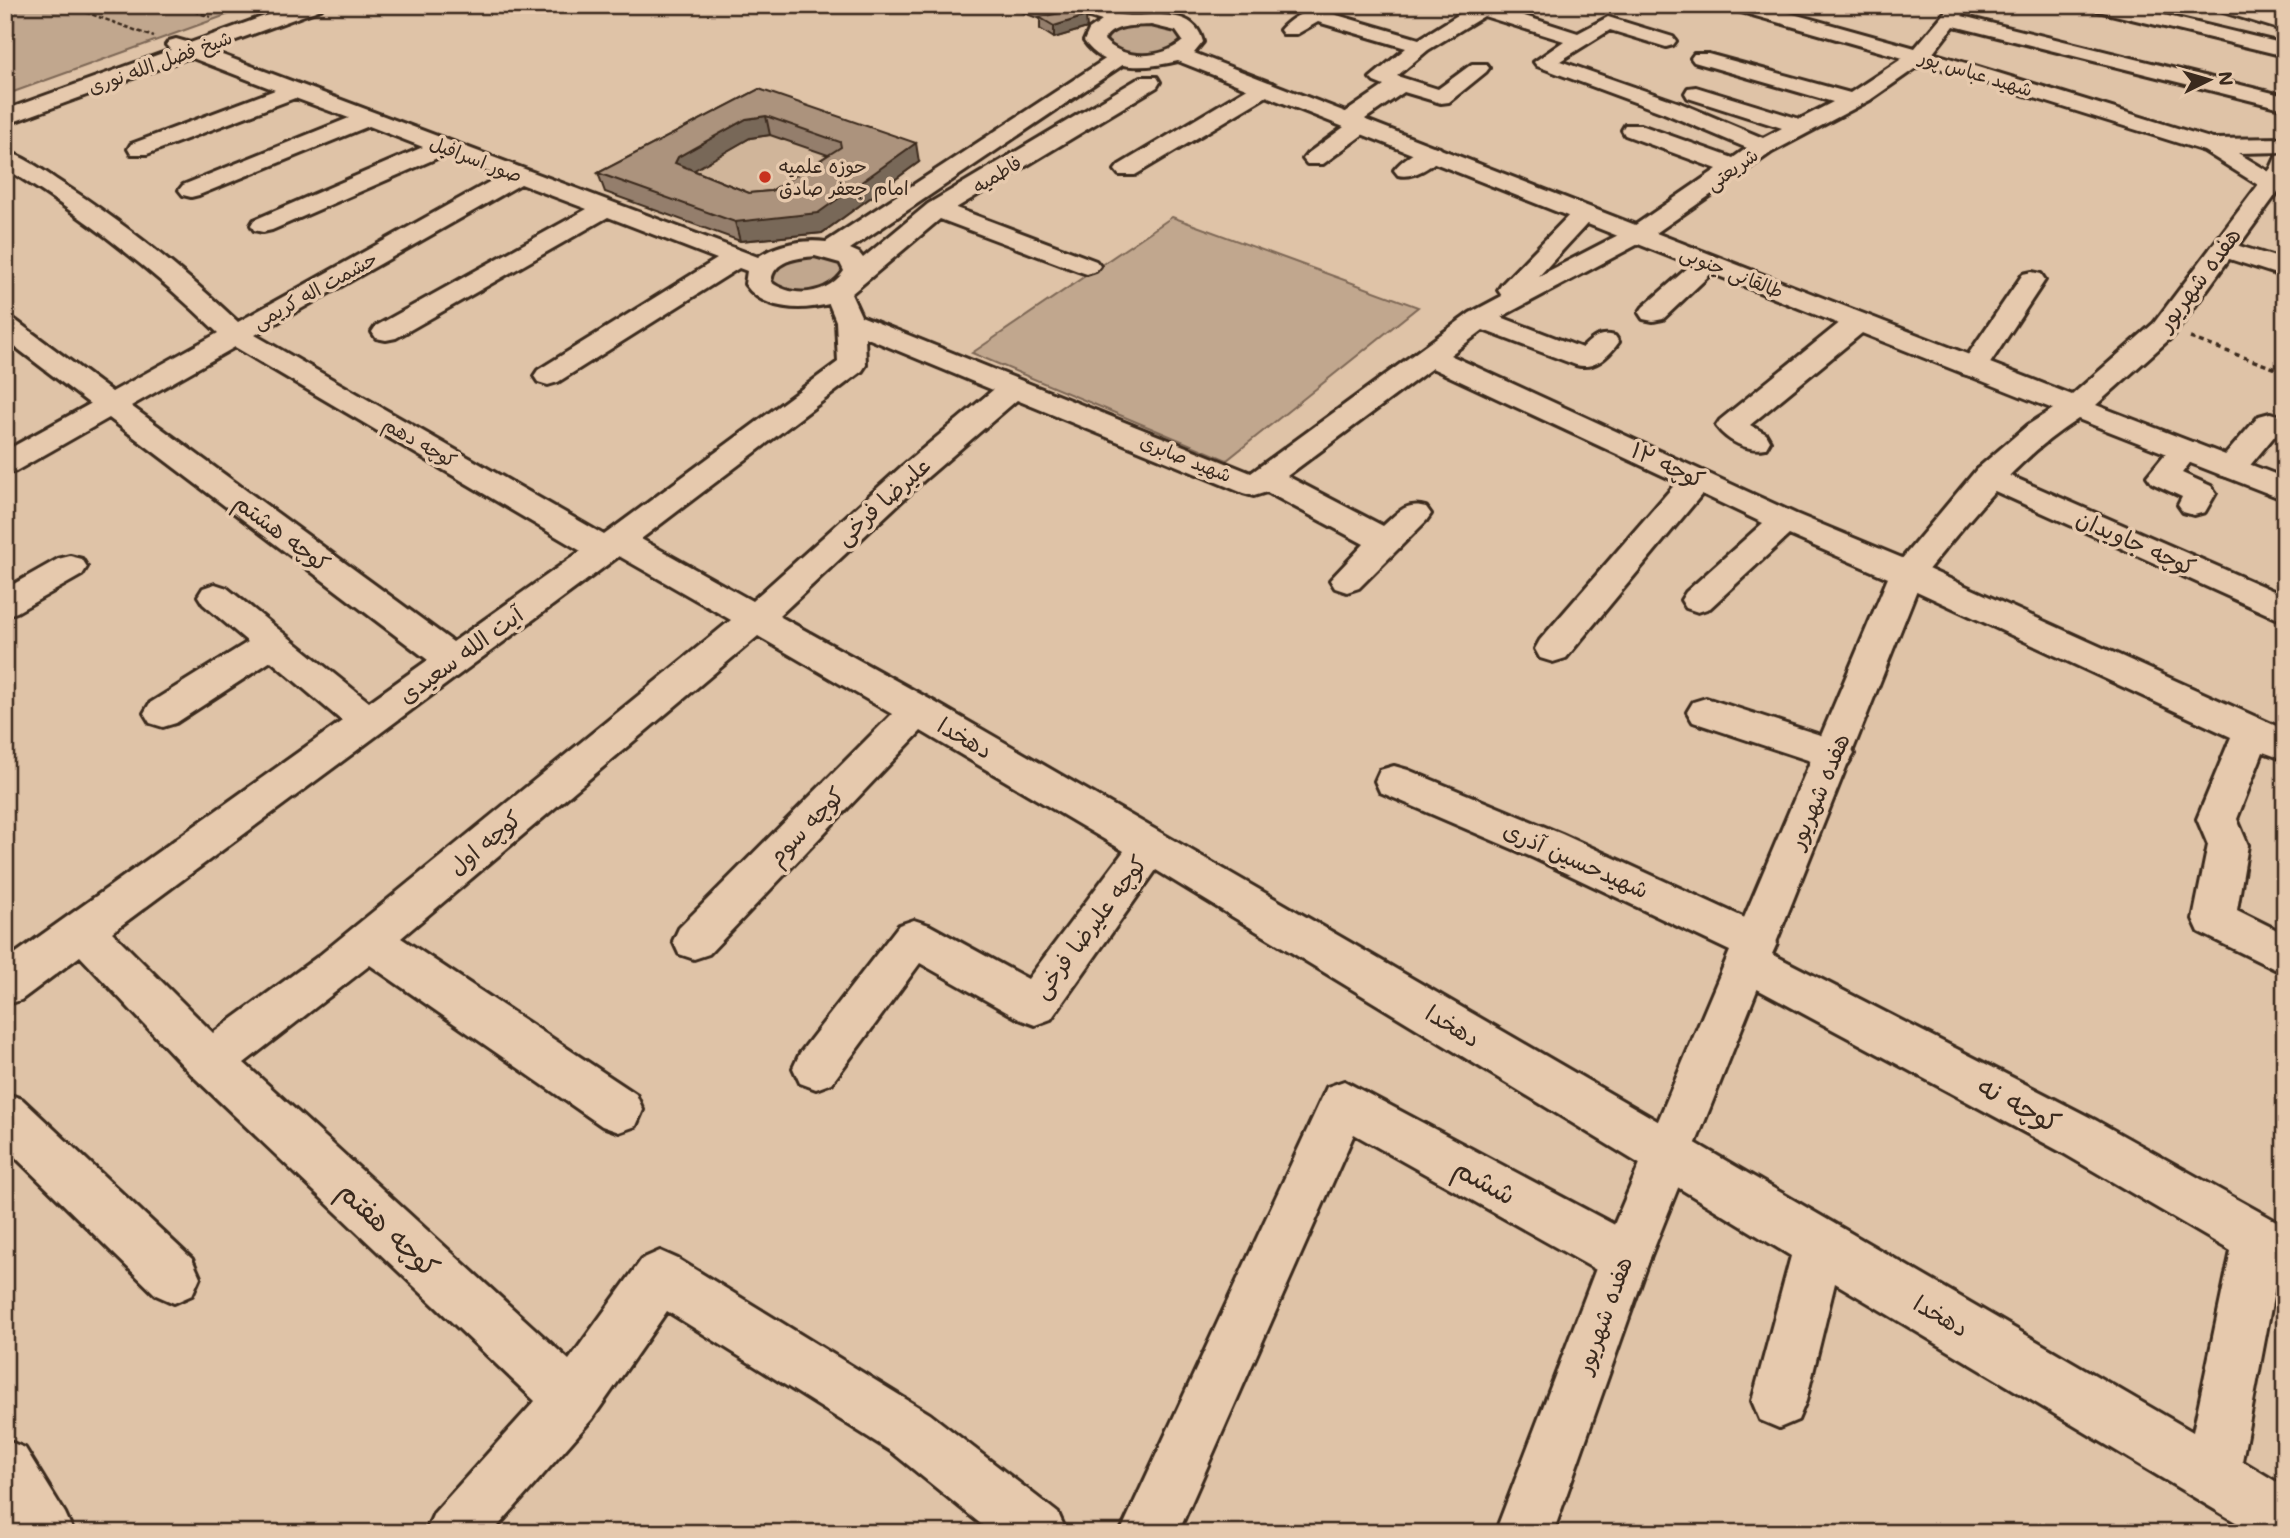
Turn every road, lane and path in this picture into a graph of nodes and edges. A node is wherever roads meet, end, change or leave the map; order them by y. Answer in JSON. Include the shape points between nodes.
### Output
{"nodes":[{"id":1,"x":66,"y":5,"type":"edge"},
{"id":2,"x":175,"y":5,"type":"edge"},
{"id":3,"x":202,"y":5,"type":"edge"},
{"id":4,"x":286,"y":5,"type":"edge"},
{"id":5,"x":314,"y":5,"type":"edge"},
{"id":6,"x":2097,"y":5,"type":"edge"},
{"id":7,"x":2220,"y":5,"type":"edge"},
{"id":8,"x":1743,"y":6,"type":"edge"},
{"id":9,"x":1063,"y":7,"type":"edge"},
{"id":10,"x":1452,"y":8,"type":"dead end"},
{"id":11,"x":190,"y":10,"type":"junction"},
{"id":12,"x":1477,"y":12,"type":"junction"},
{"id":13,"x":1955,"y":12,"type":"edge"},
{"id":14,"x":217,"y":19,"type":"dead end"},
{"id":15,"x":1112,"y":25,"type":"junction"},
{"id":16,"x":2285,"y":25,"type":"edge"},
{"id":17,"x":1290,"y":30,"type":"dead end"},
{"id":18,"x":1580,"y":40,"type":"junction"},
{"id":19,"x":1666,"y":41,"type":"dead end"},
{"id":20,"x":1421,"y":46,"type":"junction"},
{"id":21,"x":184,"y":47,"type":"junction"},
{"id":22,"x":2285,"y":50,"type":"edge"},
{"id":23,"x":1179,"y":54,"type":"junction"},
{"id":24,"x":1920,"y":55,"type":"junction"},
{"id":25,"x":1120,"y":58,"type":"junction"},
{"id":26,"x":1701,"y":58,"type":"dead end"},
{"id":27,"x":1479,"y":68,"type":"dead end"},
{"id":28,"x":1149,"y":82,"type":"dead end"},
{"id":29,"x":1401,"y":84,"type":"junction"},
{"id":30,"x":1264,"y":88,"type":"junction"},
{"id":31,"x":295,"y":90,"type":"junction"},
{"id":32,"x":1696,"y":93,"type":"dead end"},
{"id":33,"x":1852,"y":100,"type":"junction"},
{"id":34,"x":2285,"y":103,"type":"edge"},
{"id":35,"x":5,"y":106,"type":"edge"},
{"id":36,"x":5,"y":118,"type":"edge"},
{"id":37,"x":369,"y":118,"type":"junction"},
{"id":38,"x":1354,"y":123,"type":"junction"},
{"id":39,"x":1801,"y":127,"type":"junction"},
{"id":40,"x":1633,"y":130,"type":"dead end"},
{"id":41,"x":2285,"y":145,"type":"edge"},
{"id":42,"x":444,"y":146,"type":"junction"},
{"id":43,"x":2212,"y":146,"type":"junction"},
{"id":44,"x":1764,"y":147,"type":"junction"},
{"id":45,"x":139,"y":149,"type":"dead end"},
{"id":46,"x":1432,"y":153,"type":"junction"},
{"id":47,"x":5,"y":158,"type":"edge"},
{"id":48,"x":1315,"y":159,"type":"dead end"},
{"id":49,"x":2285,"y":160,"type":"edge"},
{"id":50,"x":1735,"y":167,"type":"junction"},
{"id":51,"x":1127,"y":170,"type":"dead end"},
{"id":52,"x":1406,"y":170,"type":"dead end"},
{"id":53,"x":520,"y":175,"type":"junction"},
{"id":54,"x":2278,"y":183,"type":"edge"},
{"id":55,"x":191,"y":190,"type":"dead end"},
{"id":56,"x":607,"y":208,"type":"junction"},
{"id":57,"x":937,"y":209,"type":"junction"},
{"id":58,"x":1584,"y":214,"type":"junction"},
{"id":59,"x":263,"y":225,"type":"dead end"},
{"id":60,"x":1637,"y":235,"type":"junction"},
{"id":61,"x":2223,"y":249,"type":"junction"},
{"id":62,"x":831,"y":250,"type":"junction"},
{"id":63,"x":1708,"y":262,"type":"junction"},
{"id":64,"x":749,"y":263,"type":"junction"},
{"id":65,"x":1087,"y":266,"type":"dead end"},
{"id":66,"x":2285,"y":269,"type":"edge"},
{"id":67,"x":2032,"y":280,"type":"dead end"},
{"id":68,"x":847,"y":297,"type":"junction"},
{"id":69,"x":1653,"y":313,"type":"dead end"},
{"id":70,"x":1484,"y":317,"type":"junction"},
{"id":71,"x":1857,"y":324,"type":"junction"},
{"id":72,"x":5,"y":326,"type":"edge"},
{"id":73,"x":2164,"y":329,"type":"junction"},
{"id":74,"x":386,"y":332,"type":"dead end"},
{"id":75,"x":235,"y":335,"type":"junction"},
{"id":76,"x":1605,"y":342,"type":"dead end"},
{"id":77,"x":1429,"y":356,"type":"junction"},
{"id":78,"x":1973,"y":368,"type":"junction"},
{"id":79,"x":2285,"y":372,"type":"edge"},
{"id":80,"x":548,"y":376,"type":"dead end"},
{"id":81,"x":1013,"y":388,"type":"junction"},
{"id":82,"x":111,"y":405,"type":"junction"},
{"id":83,"x":2075,"y":408,"type":"junction"},
{"id":84,"x":2270,"y":422,"type":"dead end"},
{"id":85,"x":1755,"y":441,"type":"dead end"},
{"id":86,"x":2185,"y":450,"type":"junction"},
{"id":87,"x":5,"y":464,"type":"edge"},
{"id":88,"x":2231,"y":468,"type":"junction"},
{"id":89,"x":1988,"y":476,"type":"junction"},
{"id":90,"x":1264,"y":477,"type":"junction"},
{"id":91,"x":1697,"y":479,"type":"junction"},
{"id":92,"x":2285,"y":490,"type":"edge"},
{"id":93,"x":2194,"y":505,"type":"dead end"},
{"id":94,"x":1415,"y":514,"type":"dead end"},
{"id":95,"x":1786,"y":521,"type":"junction"},
{"id":96,"x":1388,"y":543,"type":"junction"},
{"id":97,"x":612,"y":545,"type":"junction"},
{"id":98,"x":70,"y":568,"type":"dead end"},
{"id":99,"x":1907,"y":573,"type":"junction"},
{"id":100,"x":1347,"y":580,"type":"dead end"},
{"id":101,"x":215,"y":596,"type":"dead end"},
{"id":102,"x":1698,"y":600,"type":"dead end"},
{"id":103,"x":5,"y":604,"type":"edge"},
{"id":104,"x":2285,"y":610,"type":"edge"},
{"id":105,"x":756,"y":618,"type":"junction"},
{"id":106,"x":273,"y":643,"type":"junction"},
{"id":107,"x":1553,"y":649,"type":"dead end"},
{"id":108,"x":454,"y":661,"type":"junction"},
{"id":109,"x":918,"y":710,"type":"junction"},
{"id":110,"x":1706,"y":712,"type":"dead end"},
{"id":111,"x":163,"y":713,"type":"dead end"},
{"id":112,"x":369,"y":722,"type":"junction"},
{"id":113,"x":2269,"y":738,"type":"edge"},
{"id":114,"x":1835,"y":754,"type":"junction"},
{"id":115,"x":1394,"y":781,"type":"dead end"},
{"id":116,"x":1150,"y":846,"type":"junction"},
{"id":117,"x":83,"y":930,"type":"junction"},
{"id":118,"x":369,"y":940,"type":"junction"},
{"id":119,"x":694,"y":941,"type":"dead end"},
{"id":120,"x":1752,"y":953,"type":"junction"},
{"id":121,"x":2285,"y":955,"type":"edge"},
{"id":122,"x":5,"y":986,"type":"edge"},
{"id":123,"x":210,"y":1062,"type":"junction"},
{"id":124,"x":816,"y":1068,"type":"dead end"},
{"id":125,"x":619,"y":1110,"type":"dead end"},
{"id":126,"x":5,"y":1115,"type":"edge"},
{"id":127,"x":1669,"y":1154,"type":"junction"},
{"id":128,"x":1819,"y":1245,"type":"junction"},
{"id":129,"x":2272,"y":1247,"type":"edge"},
{"id":130,"x":1625,"y":1258,"type":"junction"},
{"id":131,"x":174,"y":1277,"type":"dead end"},
{"id":132,"x":573,"y":1401,"type":"junction"},
{"id":133,"x":1779,"y":1401,"type":"dead end"},
{"id":134,"x":5,"y":1468,"type":"edge"},
{"id":135,"x":2212,"y":1474,"type":"junction"},
{"id":136,"x":2285,"y":1519,"type":"edge"},
{"id":137,"x":45,"y":1533,"type":"edge"},
{"id":138,"x":454,"y":1533,"type":"edge"},
{"id":139,"x":1038,"y":1533,"type":"edge"},
{"id":140,"x":1149,"y":1533,"type":"edge"},
{"id":141,"x":1524,"y":1533,"type":"edge"}],
"edges":[{"from":1,"to":21,"type":"path"},
{"from":2,"to":11,"type":"path"},
{"from":3,"to":11,"type":"path"},
{"from":4,"to":21,"type":"street","name":"شیخ فضل الله نوری"},
{"from":5,"to":21,"type":"street","name":"شیخ فضل الله نوری"},
{"from":6,"to":22,"type":"street"},
{"from":7,"to":16,"type":"street"},
{"from":8,"to":24,"type":"street","name":"شهید عباس پور"},
{"from":9,"to":15,"type":"street"},
{"from":10,"to":12,"type":"street"},
{"from":11,"to":14,"type":"path"},
{"from":12,"to":18,"type":"street"},
{"from":12,"to":20,"type":"street"},
{"from":13,"to":24,"type":"street","name":"شریعتی"},
{"from":13,"to":34,"type":"street"},
{"from":15,"to":23,"type":"street","via":[[1151,19],[1178,25],[1193,36],[1193,42]]},
{"from":15,"to":25,"type":"street","via":[[1096,34],[1094,41],[1098,48]]},
{"from":17,"to":20,"type":"street","via":[[1315,15]]},
{"from":18,"to":19,"type":"street","via":[[1608,23]]},
{"from":18,"to":44,"type":"street","via":[[1544,62],[1672,107]]},
{"from":20,"to":29,"type":"street","via":[[1381,78]]},
{"from":21,"to":31,"type":"street","name":"صور اسرافیل"},
{"from":21,"to":35,"type":"street","name":"شیخ فضل الله نوری"},
{"from":21,"to":36,"type":"street","name":"شیخ فضل الله نوری"},
{"from":23,"to":25,"type":"street","via":[[1151,60]]},
{"from":23,"to":30,"type":"street","name":"طالقانی جنوبی"},
{"from":24,"to":33,"type":"street","name":"شریعتی"},
{"from":24,"to":43,"type":"street","name":"شهید عباس پور"},
{"from":25,"to":62,"type":"street","name":"فاطمیه"},
{"from":26,"to":33,"type":"street"},
{"from":27,"to":29,"type":"street","via":[[1441,97]]},
{"from":28,"to":57,"type":"street","name":"فاطمیه"},
{"from":29,"to":38,"type":"street"},
{"from":30,"to":38,"type":"street","name":"طالقانی جنوبی"},
{"from":30,"to":51,"type":"street"},
{"from":31,"to":37,"type":"street","name":"صور اسرافیل"},
{"from":31,"to":45,"type":"street"},
{"from":32,"to":39,"type":"street"},
{"from":33,"to":39,"type":"street","name":"شریعتی"},
{"from":37,"to":42,"type":"street","name":"صور اسرافیل"},
{"from":37,"to":55,"type":"street"},
{"from":38,"to":46,"type":"street","name":"طالقانی جنوبی"},
{"from":38,"to":48,"type":"street"},
{"from":39,"to":44,"type":"street","name":"شریعتی"},
{"from":40,"to":50,"type":"street"},
{"from":41,"to":43,"type":"street"},
{"from":42,"to":53,"type":"street","name":"صور اسرافیل"},
{"from":42,"to":59,"type":"street"},
{"from":43,"to":54,"type":"street"},
{"from":44,"to":50,"type":"street","name":"شریعتی"},
{"from":46,"to":52,"type":"street"},
{"from":46,"to":58,"type":"street","name":"طالقانی جنوبی"},
{"from":47,"to":75,"type":"street","name":"کوچه دهم","via":[[140,250],[193,292]]},
{"from":49,"to":54,"type":"street","name":"هفده شهریور"},
{"from":50,"to":60,"type":"street","name":"شریعتی"},
{"from":53,"to":56,"type":"street","name":"صور اسرافیل"},
{"from":53,"to":75,"type":"street","name":"حشمت اله کریمی"},
{"from":54,"to":61,"type":"street","name":"هفده شهریور"},
{"from":56,"to":64,"type":"street","name":"صور اسرافیل"},
{"from":56,"to":74,"type":"street"},
{"from":57,"to":65,"type":"street"},
{"from":57,"to":68,"type":"street","name":"فاطمیه"},
{"from":58,"to":60,"type":"street","name":"طالقانی جنوبی"},
{"from":58,"to":70,"type":"street"},
{"from":60,"to":63,"type":"street","name":"طالقانی جنوبی"},
{"from":60,"to":70,"type":"street","name":"شریعتی"},
{"from":61,"to":66,"type":"street"},
{"from":61,"to":73,"type":"street","name":"هفده شهریور"},
{"from":62,"to":64,"type":"street","via":[[792,251]]},
{"from":62,"to":68,"type":"street","via":[[850,258],[857,271]]},
{"from":63,"to":69,"type":"street"},
{"from":63,"to":71,"type":"street","name":"طالقانی جنوبی"},
{"from":64,"to":68,"type":"street","via":[[758,284],[775,297]]},
{"from":64,"to":80,"type":"street"},
{"from":67,"to":78,"type":"street"},
{"from":68,"to":81,"type":"street","name":"شهید صابری"},
{"from":68,"to":97,"type":"street","name":"آیت الله سعیدی","via":[[852,365]]},
{"from":70,"to":76,"type":"street","via":[[1586,359]]},
{"from":70,"to":77,"type":"street","name":"شهید صابری"},
{"from":71,"to":78,"type":"street","name":"طالقانی جنوبی"},
{"from":71,"to":85,"type":"street","via":[[1731,426]]},
{"from":72,"to":82,"type":"street","name":"کوچه هشتم"},
{"from":73,"to":79,"type":"path"},
{"from":73,"to":83,"type":"street","name":"هفده شهریور"},
{"from":75,"to":82,"type":"street","name":"حشمت اله کریمی"},
{"from":75,"to":97,"type":"street","name":"کوچه دهم"},
{"from":77,"to":90,"type":"street","name":"شهید صابری"},
{"from":77,"to":91,"type":"street","name":"کوچه ۱۲"},
{"from":78,"to":83,"type":"street","name":"طالقانی جنوبی"},
{"from":81,"to":90,"type":"street","name":"شهید صابری","via":[[1254,485]]},
{"from":81,"to":105,"type":"street","name":"علیرضا فرخی"},
{"from":82,"to":87,"type":"street","name":"حشمت اله کریمی"},
{"from":82,"to":108,"type":"street","name":"کوچه هشتم"},
{"from":83,"to":86,"type":"street","name":"طالقانی جنوبی"},
{"from":83,"to":89,"type":"street","name":"هفده شهریور","via":[[2039,431]]},
{"from":84,"to":88,"type":"street"},
{"from":86,"to":88,"type":"street","name":"طالقانی جنوبی"},
{"from":86,"to":93,"type":"street","via":[[2163,476],[2200,493]]},
{"from":88,"to":92,"type":"street","name":"طالقانی جنوبی"},
{"from":89,"to":99,"type":"street","name":"هفده شهریور"},
{"from":89,"to":104,"type":"street","name":"کوچه جاویدان"},
{"from":90,"to":96,"type":"street"},
{"from":91,"to":95,"type":"street","name":"کوچه ۱۲"},
{"from":91,"to":107,"type":"street"},
{"from":94,"to":96,"type":"street"},
{"from":95,"to":99,"type":"street","name":"کوچه ۱۲"},
{"from":95,"to":102,"type":"street"},
{"from":96,"to":100,"type":"street"},
{"from":97,"to":105,"type":"street","name":"دهخدا"},
{"from":97,"to":108,"type":"street","name":"آیت الله سعیدی"},
{"from":98,"to":103,"type":"street"},
{"from":99,"to":113,"type":"street","name":"کوچه ۱۲"},
{"from":99,"to":114,"type":"street","name":"هفده شهریور"},
{"from":101,"to":106,"type":"street"},
{"from":105,"to":109,"type":"street","name":"دهخدا"},
{"from":105,"to":118,"type":"street","name":"کوچه اول"},
{"from":106,"to":111,"type":"street"},
{"from":106,"to":112,"type":"street"},
{"from":108,"to":112,"type":"street","name":"آیت الله سعیدی"},
{"from":109,"to":116,"type":"street","name":"دهخدا"},
{"from":109,"to":119,"type":"street","name":"کوچه سوم"},
{"from":110,"to":114,"type":"street"},
{"from":112,"to":117,"type":"street","name":"آیت الله سعیدی"},
{"from":113,"to":121,"type":"street","via":[[2217,819],[2228,845],[2214,919]]},
{"from":114,"to":120,"type":"street","name":"هفده شهریور"},
{"from":115,"to":120,"type":"street","name":"شهیدحسین آذری","via":[[1548,846]]},
{"from":116,"to":124,"type":"street","name":"کوچه علیرضا فرخی","via":[[1035,1005],[914,938]]},
{"from":116,"to":127,"type":"street","name":"دهخدا"},
{"from":117,"to":122,"type":"street","name":"آیت الله سعیدی"},
{"from":117,"to":123,"type":"street","name":"کوچه هفتم"},
{"from":118,"to":123,"type":"street","name":"کوچه اول"},
{"from":118,"to":125,"type":"street"},
{"from":120,"to":127,"type":"street","name":"هفده شهریور"},
{"from":120,"to":129,"type":"street","name":"کوچه نه"},
{"from":123,"to":132,"type":"street","name":"کوچه هفتم"},
{"from":126,"to":131,"type":"street"},
{"from":127,"to":128,"type":"street","name":"دهخدا"},
{"from":127,"to":130,"type":"street","name":"هفده شهریور"},
{"from":128,"to":133,"type":"street"},
{"from":128,"to":135,"type":"street","name":"دهخدا"},
{"from":129,"to":135,"type":"street"},
{"from":130,"to":140,"type":"street","name":"ششم","via":[[1344,1103]]},
{"from":130,"to":141,"type":"street","name":"هفده شهریور"},
{"from":132,"to":138,"type":"street"},
{"from":132,"to":139,"type":"street","via":[[660,1277],[911,1433]]},
{"from":134,"to":137,"type":"street"},
{"from":135,"to":136,"type":"street","name":"دهخدا"}]}
